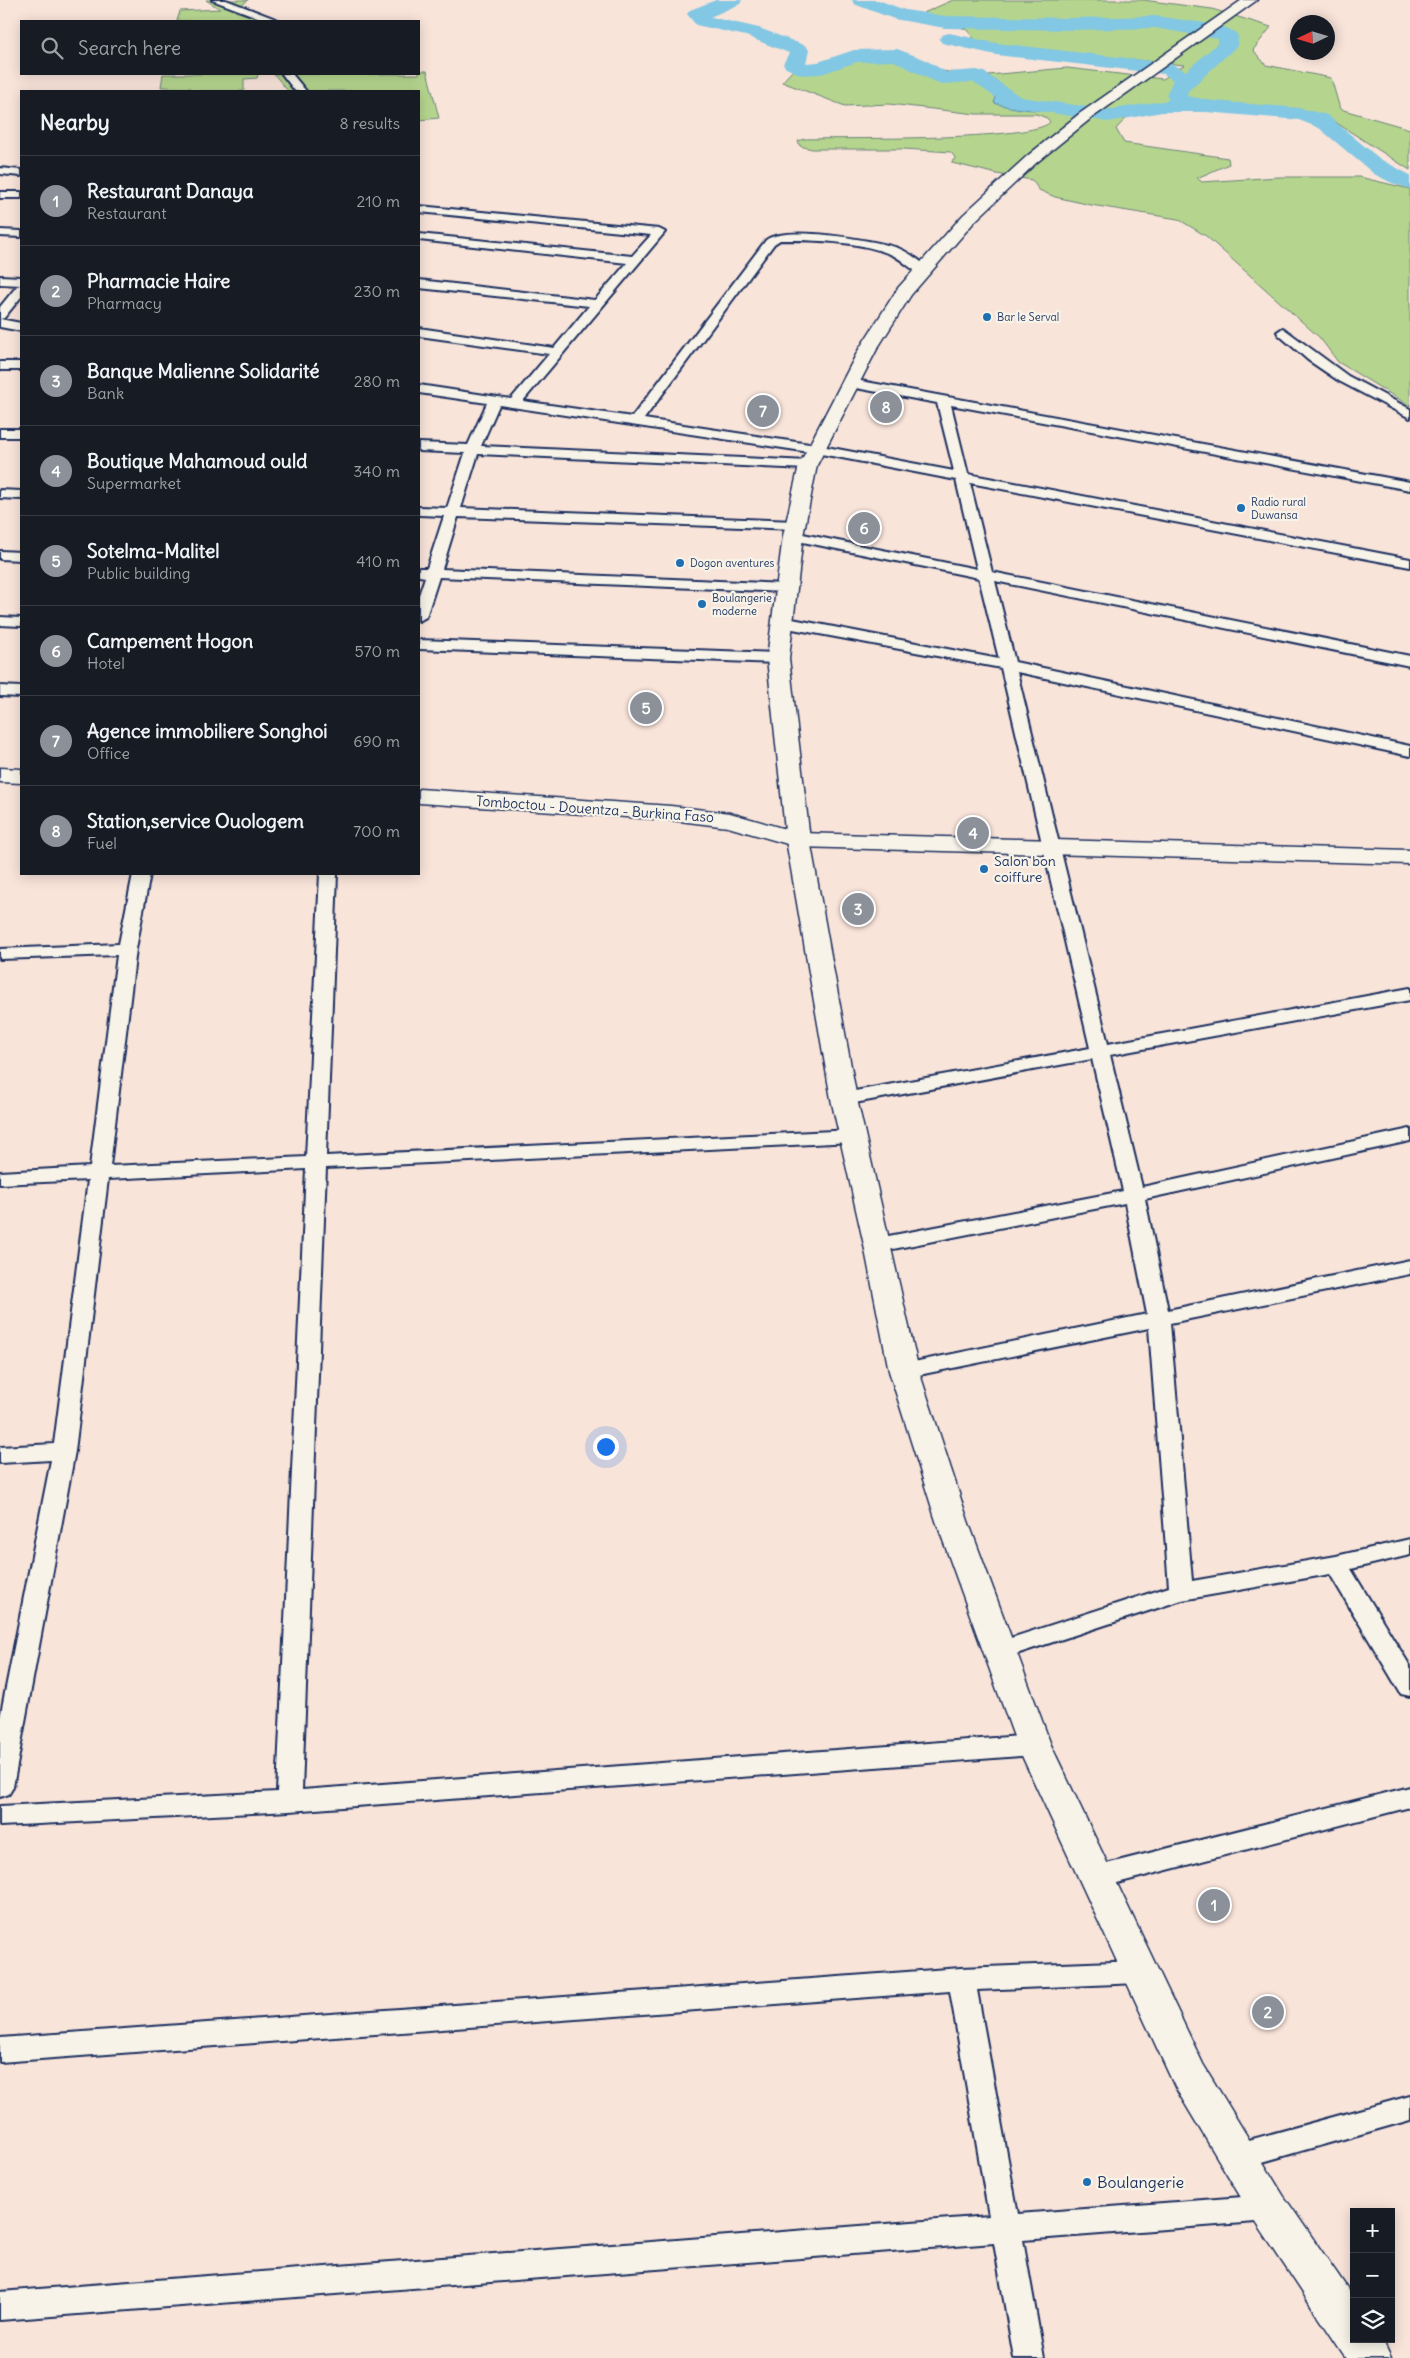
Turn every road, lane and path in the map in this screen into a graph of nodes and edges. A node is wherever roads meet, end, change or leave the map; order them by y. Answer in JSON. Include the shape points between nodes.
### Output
{"nodes":[{"id":1,"x":217,"y":0,"type":"edge"},
{"id":2,"x":1252,"y":0,"type":"edge"},
{"id":3,"x":273,"y":20,"type":"edge"},
{"id":4,"x":287,"y":75,"type":"edge"},
{"id":5,"x":300,"y":90,"type":"edge"},
{"id":6,"x":0,"y":171,"type":"edge"},
{"id":7,"x":20,"y":173,"type":"edge"},
{"id":8,"x":0,"y":195,"type":"edge"},
{"id":9,"x":20,"y":196,"type":"edge"},
{"id":10,"x":420,"y":209,"type":"edge"},
{"id":11,"x":0,"y":233,"type":"edge"},
{"id":12,"x":20,"y":234,"type":"edge"},
{"id":13,"x":420,"y":238,"type":"edge"},
{"id":14,"x":895,"y":240,"type":"dead end"},
{"id":15,"x":864,"y":245,"type":"junction"},
{"id":16,"x":636,"y":260,"type":"junction"},
{"id":17,"x":923,"y":270,"type":"junction"},
{"id":18,"x":0,"y":280,"type":"edge"},
{"id":19,"x":20,"y":281,"type":"edge"},
{"id":20,"x":420,"y":284,"type":"edge"},
{"id":21,"x":20,"y":290,"type":"edge"},
{"id":22,"x":600,"y":304,"type":"junction"},
{"id":23,"x":0,"y":315,"type":"edge"},
{"id":24,"x":0,"y":323,"type":"edge"},
{"id":25,"x":20,"y":327,"type":"edge"},
{"id":26,"x":420,"y":332,"type":"edge"},
{"id":27,"x":1284,"y":332,"type":"dead end"},
{"id":28,"x":559,"y":352,"type":"junction"},
{"id":29,"x":0,"y":366,"type":"edge"},
{"id":30,"x":20,"y":366,"type":"edge"},
{"id":31,"x":850,"y":383,"type":"junction"},
{"id":32,"x":420,"y":389,"type":"edge"},
{"id":33,"x":496,"y":400,"type":"junction"},
{"id":34,"x":943,"y":400,"type":"junction"},
{"id":35,"x":515,"y":402,"type":"junction"},
{"id":36,"x":1410,"y":414,"type":"edge"},
{"id":37,"x":636,"y":421,"type":"junction"},
{"id":38,"x":0,"y":433,"type":"edge"},
{"id":39,"x":20,"y":433,"type":"edge"},
{"id":40,"x":420,"y":447,"type":"edge"},
{"id":41,"x":473,"y":449,"type":"junction"},
{"id":42,"x":812,"y":457,"type":"junction"},
{"id":43,"x":962,"y":477,"type":"junction"},
{"id":44,"x":1410,"y":486,"type":"edge"},
{"id":45,"x":0,"y":494,"type":"edge"},
{"id":46,"x":20,"y":495,"type":"edge"},
{"id":47,"x":420,"y":511,"type":"edge"},
{"id":48,"x":452,"y":513,"type":"junction"},
{"id":49,"x":794,"y":531,"type":"junction"},
{"id":50,"x":0,"y":555,"type":"edge"},
{"id":51,"x":20,"y":556,"type":"edge"},
{"id":52,"x":1410,"y":563,"type":"edge"},
{"id":53,"x":426,"y":572,"type":"edge"},
{"id":54,"x":987,"y":575,"type":"junction"},
{"id":55,"x":786,"y":588,"type":"junction"},
{"id":56,"x":420,"y":611,"type":"edge"},
{"id":57,"x":0,"y":621,"type":"edge"},
{"id":58,"x":20,"y":622,"type":"edge"},
{"id":59,"x":782,"y":622,"type":"junction"},
{"id":60,"x":420,"y":644,"type":"edge"},
{"id":61,"x":778,"y":658,"type":"junction"},
{"id":62,"x":1410,"y":661,"type":"edge"},
{"id":63,"x":1008,"y":665,"type":"junction"},
{"id":64,"x":0,"y":691,"type":"edge"},
{"id":65,"x":20,"y":692,"type":"edge"},
{"id":66,"x":1410,"y":752,"type":"edge"},
{"id":67,"x":0,"y":775,"type":"edge"},
{"id":68,"x":20,"y":776,"type":"edge"},
{"id":69,"x":420,"y":796,"type":"edge"},
{"id":70,"x":798,"y":840,"type":"junction"},
{"id":71,"x":1050,"y":846,"type":"junction"},
{"id":72,"x":1410,"y":857,"type":"edge"},
{"id":73,"x":141,"y":875,"type":"edge"},
{"id":74,"x":328,"y":875,"type":"edge"},
{"id":75,"x":127,"y":950,"type":"junction"},
{"id":76,"x":0,"y":954,"type":"edge"},
{"id":77,"x":1410,"y":994,"type":"edge"},
{"id":78,"x":1099,"y":1053,"type":"junction"},
{"id":79,"x":844,"y":1099,"type":"junction"},
{"id":80,"x":1410,"y":1135,"type":"edge"},
{"id":81,"x":853,"y":1136,"type":"junction"},
{"id":82,"x":316,"y":1163,"type":"junction"},
{"id":83,"x":99,"y":1174,"type":"junction"},
{"id":84,"x":0,"y":1178,"type":"edge"},
{"id":85,"x":1134,"y":1195,"type":"junction"},
{"id":86,"x":878,"y":1245,"type":"junction"},
{"id":87,"x":1410,"y":1267,"type":"edge"},
{"id":88,"x":1159,"y":1320,"type":"junction"},
{"id":89,"x":904,"y":1371,"type":"junction"},
{"id":90,"x":64,"y":1451,"type":"junction"},
{"id":91,"x":0,"y":1454,"type":"edge"},
{"id":92,"x":1410,"y":1547,"type":"edge"},
{"id":93,"x":1336,"y":1564,"type":"junction"},
{"id":94,"x":1181,"y":1592,"type":"junction"},
{"id":95,"x":998,"y":1651,"type":"junction"},
{"id":96,"x":1410,"y":1687,"type":"edge"},
{"id":97,"x":1034,"y":1745,"type":"junction"},
{"id":98,"x":0,"y":1787,"type":"edge"},
{"id":99,"x":1410,"y":1797,"type":"edge"},
{"id":100,"x":288,"y":1801,"type":"junction"},
{"id":101,"x":0,"y":1816,"type":"edge"},
{"id":102,"x":1098,"y":1877,"type":"junction"},
{"id":103,"x":1140,"y":1972,"type":"junction"},
{"id":104,"x":961,"y":1979,"type":"junction"},
{"id":105,"x":0,"y":2050,"type":"edge"},
{"id":106,"x":1410,"y":2108,"type":"edge"},
{"id":107,"x":1238,"y":2156,"type":"junction"},
{"id":108,"x":1269,"y":2208,"type":"junction"},
{"id":109,"x":1006,"y":2228,"type":"junction"},
{"id":110,"x":0,"y":2306,"type":"edge"},
{"id":111,"x":1350,"y":2328,"type":"edge"},
{"id":112,"x":1361,"y":2343,"type":"edge"},
{"id":113,"x":1029,"y":2358,"type":"edge"},
{"id":114,"x":1370,"y":2358,"type":"edge"}],
"edges":[{"from":1,"to":3,"type":"street"},
{"from":2,"to":17,"type":"main road","via":[[1090,113],[1031,160],[968,218]]},
{"from":4,"to":5,"type":"street"},
{"from":6,"to":7,"type":"street"},
{"from":8,"to":9,"type":"street"},
{"from":10,"to":16,"type":"street","via":[[659,232]]},
{"from":11,"to":12,"type":"street"},
{"from":13,"to":16,"type":"street"},
{"from":14,"to":15,"type":"street"},
{"from":15,"to":17,"type":"street","via":[[904,255]]},
{"from":15,"to":37,"type":"street","via":[[792,237],[778,237],[770,242]]},
{"from":16,"to":22,"type":"street"},
{"from":17,"to":31,"type":"main road","via":[[894,308]]},
{"from":18,"to":19,"type":"street"},
{"from":20,"to":22,"type":"street"},
{"from":21,"to":23,"type":"street"},
{"from":22,"to":28,"type":"street"},
{"from":24,"to":25,"type":"street"},
{"from":26,"to":28,"type":"street"},
{"from":27,"to":36,"type":"street","via":[[1303,351],[1359,389]]},
{"from":28,"to":35,"type":"street"},
{"from":29,"to":30,"type":"street"},
{"from":31,"to":34,"type":"street"},
{"from":31,"to":42,"type":"main road"},
{"from":32,"to":33,"type":"street"},
{"from":33,"to":35,"type":"street"},
{"from":33,"to":41,"type":"street"},
{"from":34,"to":43,"type":"street"},
{"from":34,"to":44,"type":"street"},
{"from":35,"to":37,"type":"street"},
{"from":37,"to":42,"type":"street"},
{"from":38,"to":39,"type":"street"},
{"from":40,"to":41,"type":"street"},
{"from":41,"to":42,"type":"street"},
{"from":41,"to":48,"type":"street"},
{"from":42,"to":43,"type":"street"},
{"from":42,"to":49,"type":"main road"},
{"from":43,"to":52,"type":"street"},
{"from":43,"to":54,"type":"street"},
{"from":45,"to":46,"type":"street"},
{"from":47,"to":48,"type":"street"},
{"from":48,"to":49,"type":"street"},
{"from":48,"to":53,"type":"street"},
{"from":49,"to":54,"type":"street"},
{"from":49,"to":55,"type":"main road"},
{"from":50,"to":51,"type":"street"},
{"from":53,"to":55,"type":"street"},
{"from":53,"to":56,"type":"street"},
{"from":54,"to":62,"type":"street"},
{"from":54,"to":63,"type":"street"},
{"from":55,"to":59,"type":"main road"},
{"from":57,"to":58,"type":"street"},
{"from":59,"to":61,"type":"main road"},
{"from":59,"to":63,"type":"street"},
{"from":60,"to":61,"type":"street"},
{"from":61,"to":70,"type":"main road"},
{"from":63,"to":66,"type":"street"},
{"from":63,"to":71,"type":"street"},
{"from":64,"to":65,"type":"street"},
{"from":67,"to":68,"type":"main road"},
{"from":69,"to":70,"type":"main road","name":"Tomboctou - Douentza - Burkina Faso","via":[[672,813],[730,820]]},
{"from":70,"to":71,"type":"main road","name":"Tomboctou - Douentza - Burkina Faso"},
{"from":70,"to":79,"type":"main road"},
{"from":71,"to":72,"type":"main road","name":"Tomboctou - Douentza - Burkina Faso"},
{"from":71,"to":78,"type":"street"},
{"from":73,"to":75,"type":"street"},
{"from":74,"to":82,"type":"street"},
{"from":75,"to":76,"type":"street"},
{"from":75,"to":83,"type":"street"},
{"from":77,"to":78,"type":"street"},
{"from":78,"to":79,"type":"street"},
{"from":78,"to":85,"type":"street"},
{"from":79,"to":81,"type":"main road"},
{"from":80,"to":85,"type":"street"},
{"from":81,"to":82,"type":"street"},
{"from":81,"to":86,"type":"main road"},
{"from":82,"to":83,"type":"street"},
{"from":82,"to":100,"type":"street"},
{"from":83,"to":84,"type":"street"},
{"from":83,"to":90,"type":"street"},
{"from":85,"to":86,"type":"street"},
{"from":85,"to":88,"type":"street"},
{"from":86,"to":89,"type":"main road"},
{"from":87,"to":88,"type":"street"},
{"from":88,"to":89,"type":"street"},
{"from":88,"to":94,"type":"street"},
{"from":89,"to":95,"type":"main road"},
{"from":90,"to":91,"type":"street"},
{"from":90,"to":98,"type":"street"},
{"from":92,"to":93,"type":"street"},
{"from":93,"to":94,"type":"street"},
{"from":93,"to":96,"type":"street"},
{"from":94,"to":95,"type":"street"},
{"from":95,"to":97,"type":"main road"},
{"from":97,"to":100,"type":"street"},
{"from":97,"to":102,"type":"main road"},
{"from":99,"to":102,"type":"street"},
{"from":100,"to":101,"type":"street"},
{"from":102,"to":103,"type":"main road"},
{"from":103,"to":104,"type":"street"},
{"from":103,"to":107,"type":"main road","via":[[1189,2075]]},
{"from":104,"to":105,"type":"street"},
{"from":104,"to":109,"type":"street"},
{"from":106,"to":107,"type":"street"},
{"from":107,"to":108,"type":"main road"},
{"from":108,"to":109,"type":"street"},
{"from":108,"to":111,"type":"main road"},
{"from":109,"to":110,"type":"street"},
{"from":109,"to":113,"type":"street"},
{"from":112,"to":114,"type":"main road"}]}
